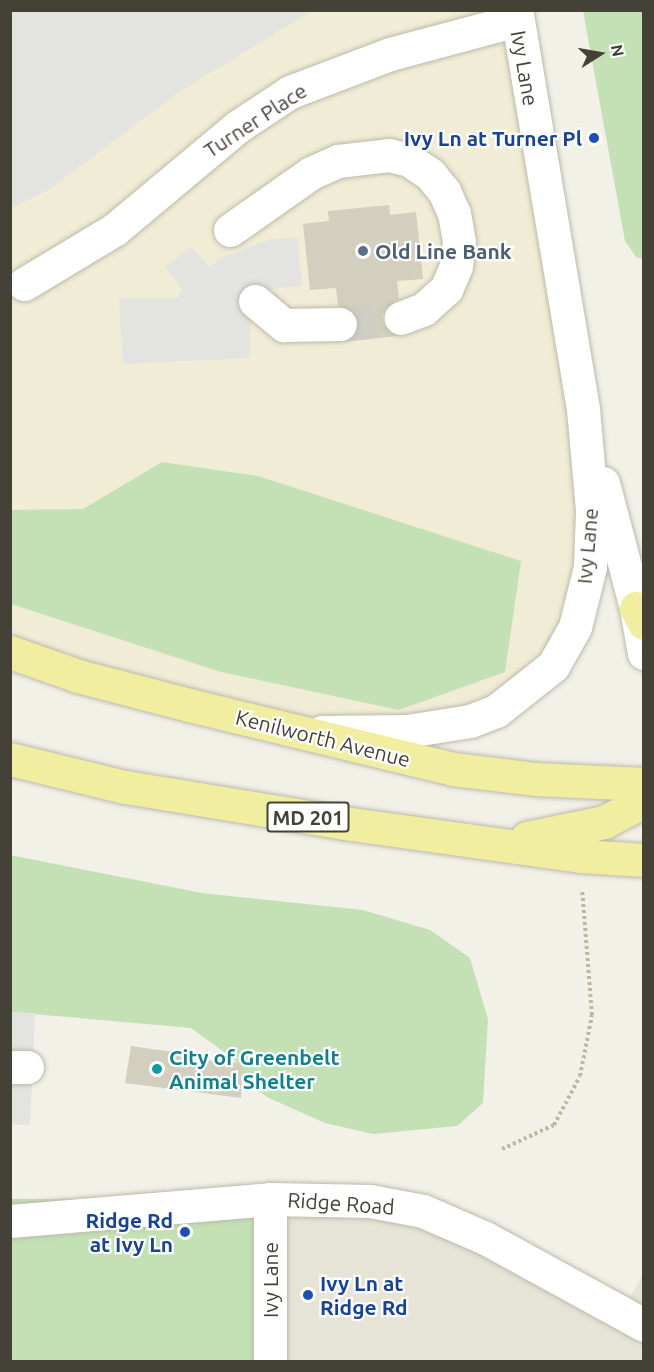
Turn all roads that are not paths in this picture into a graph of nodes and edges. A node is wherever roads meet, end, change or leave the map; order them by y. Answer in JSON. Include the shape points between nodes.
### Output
{"nodes":[{"id":1,"x":516,"y":15,"type":"edge"},
{"id":2,"x":230,"y":230,"type":"dead end"},
{"id":3,"x":24,"y":284,"type":"dead end"},
{"id":4,"x":255,"y":301,"type":"dead end"},
{"id":5,"x":401,"y":318,"type":"tunnel mouth"},
{"id":6,"x":340,"y":324,"type":"tunnel mouth"},
{"id":7,"x":583,"y":409,"type":"junction"},
{"id":8,"x":640,"y":615,"type":"edge"},
{"id":9,"x":10,"y":652,"type":"edge"},
{"id":10,"x":644,"y":653,"type":"edge"},
{"id":11,"x":309,"y":732,"type":"junction"},
{"id":12,"x":10,"y":759,"type":"edge"},
{"id":13,"x":644,"y":784,"type":"edge"},
{"id":14,"x":644,"y":801,"type":"edge"},
{"id":15,"x":492,"y":843,"type":"junction"},
{"id":16,"x":644,"y":860,"type":"edge"},
{"id":17,"x":270,"y":1199,"type":"junction"},
{"id":18,"x":10,"y":1221,"type":"edge"},
{"id":19,"x":644,"y":1325,"type":"edge"},
{"id":20,"x":270,"y":1362,"type":"edge"}],
"edges":[{"from":1,"to":3,"type":"street","name":"Turner Place","via":[[390,54],[290,92],[237,127],[114,230]]},
{"from":1,"to":7,"type":"street","name":"Ivy Lane"},
{"from":2,"to":5,"type":"street","via":[[311,173],[338,161],[389,155],[409,160],[430,174],[454,213],[459,242],[456,266],[446,289],[424,309]]},
{"from":4,"to":6,"type":"street","via":[[284,325]]},
{"from":7,"to":8,"type":"street","name":"Ivy Lane"},
{"from":7,"to":11,"type":"street","name":"Ivy Lane","via":[[592,510],[590,567],[575,627],[553,666],[518,697],[470,721],[407,730]]},
{"from":8,"to":10,"type":"street","name":"Ivy Lane"},
{"from":9,"to":11,"type":"main road","name":"Kenilworth Avenue","via":[[78,676]]},
{"from":11,"to":13,"type":"main road","name":"Kenilworth Avenue","via":[[453,769],[534,779]]},
{"from":12,"to":15,"type":"main road","number":"MD 201","via":[[125,787]]},
{"from":14,"to":15,"type":"main road","via":[[604,822]]},
{"from":15,"to":16,"type":"main road","number":"MD 201","via":[[581,856]]},
{"from":17,"to":18,"type":"street","name":"Ridge Road"},
{"from":17,"to":19,"type":"street","name":"Ridge Road","via":[[370,1201],[423,1211],[485,1238]]},
{"from":17,"to":20,"type":"street","name":"Ivy Lane"}]}
